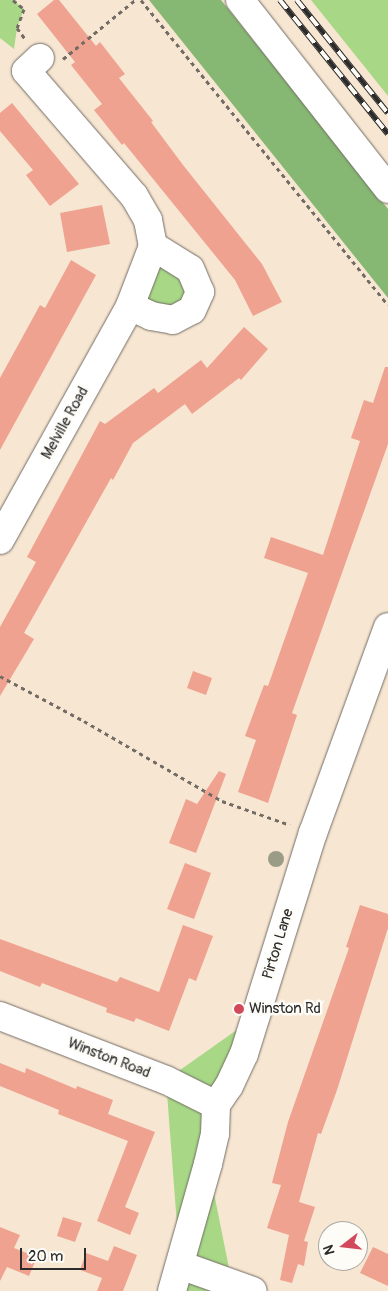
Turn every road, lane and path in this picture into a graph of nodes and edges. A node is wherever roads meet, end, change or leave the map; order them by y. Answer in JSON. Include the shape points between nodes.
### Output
{"nodes":[{"id":1,"x":13,"y":0,"type":"edge"},
{"id":2,"x":135,"y":0,"type":"edge"},
{"id":3,"x":141,"y":0,"type":"edge"},
{"id":4,"x":240,"y":0,"type":"edge"},
{"id":5,"x":38,"y":70,"type":"junction"},
{"id":6,"x":388,"y":189,"type":"edge"},
{"id":7,"x":153,"y":246,"type":"junction"},
{"id":8,"x":388,"y":305,"type":"edge"},
{"id":9,"x":130,"y":306,"type":"junction"},
{"id":10,"x":0,"y":540,"type":"edge"},
{"id":11,"x":388,"y":627,"type":"edge"},
{"id":12,"x":0,"y":676,"type":"edge"},
{"id":13,"x":313,"y":833,"type":"junction"},
{"id":14,"x":0,"y":1016,"type":"edge"},
{"id":15,"x":216,"y":1105,"type":"junction"},
{"id":16,"x":180,"y":1265,"type":"junction"},
{"id":17,"x":172,"y":1291,"type":"edge"},
{"id":18,"x":253,"y":1291,"type":"edge"}],
"edges":[{"from":1,"to":5,"type":"path","via":[[24,9],[17,28]]},
{"from":2,"to":5,"type":"path"},
{"from":3,"to":8,"type":"path"},
{"from":4,"to":6,"type":"street"},
{"from":5,"to":7,"type":"street","via":[[134,196],[148,220]]},
{"from":7,"to":9,"type":"street","name":"Melville Road"},
{"from":7,"to":9,"type":"street","via":[[190,269],[200,292],[192,310],[173,320],[151,316]]},
{"from":9,"to":10,"type":"street","name":"Melville Road"},
{"from":11,"to":13,"type":"street","name":"Pirton Lane"},
{"from":12,"to":13,"type":"path","via":[[222,801]]},
{"from":13,"to":15,"type":"street","name":"Pirton Lane","via":[[244,1054]]},
{"from":14,"to":15,"type":"street","name":"Winston Road","via":[[166,1080]]},
{"from":15,"to":16,"type":"street","via":[[215,1134]]},
{"from":16,"to":17,"type":"street"},
{"from":16,"to":18,"type":"street"}]}
